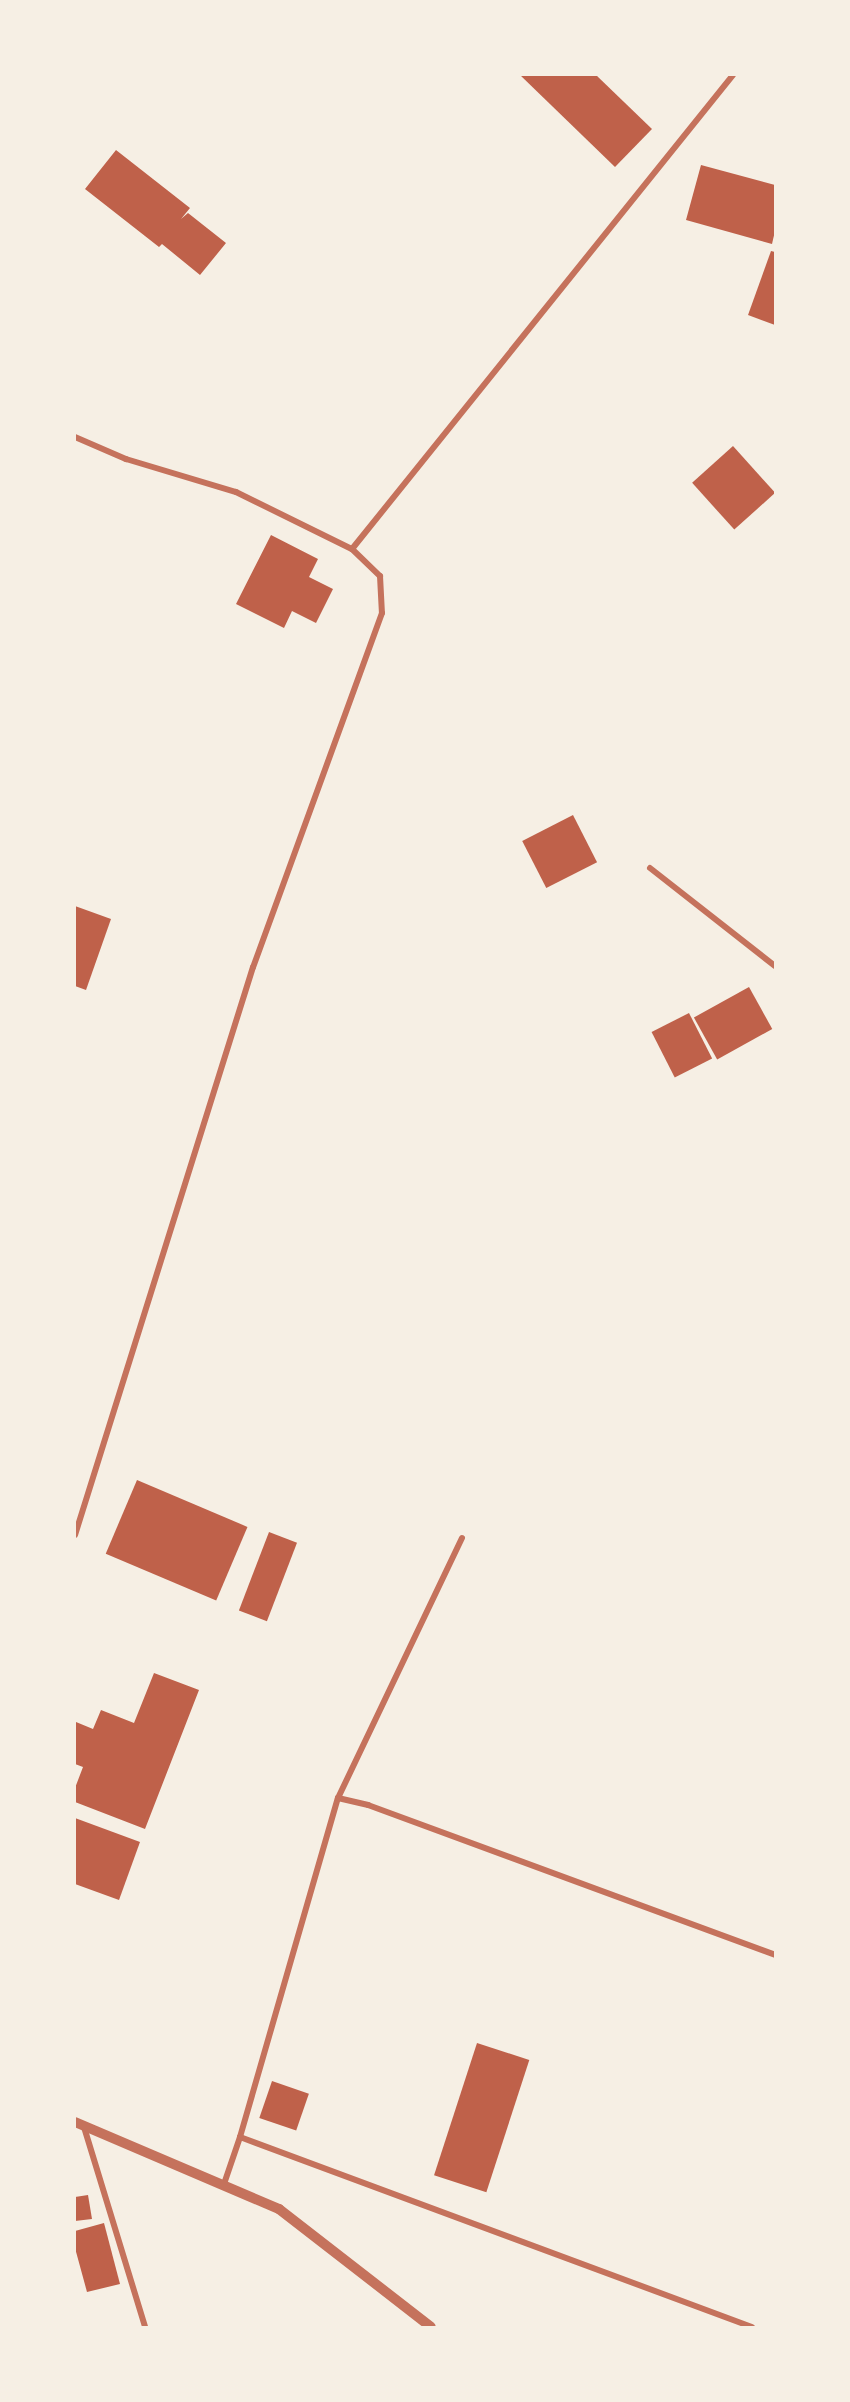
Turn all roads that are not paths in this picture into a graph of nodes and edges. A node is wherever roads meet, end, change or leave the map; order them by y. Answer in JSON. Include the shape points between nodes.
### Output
{"nodes":[{"id":1,"x":733,"y":75,"type":"edge"},
{"id":2,"x":75,"y":437,"type":"edge"},
{"id":3,"x":352,"y":549,"type":"junction"},
{"id":4,"x":650,"y":868,"type":"dead end"},
{"id":5,"x":775,"y":966,"type":"edge"},
{"id":6,"x":75,"y":1535,"type":"edge"},
{"id":7,"x":462,"y":1538,"type":"dead end"},
{"id":8,"x":338,"y":1798,"type":"junction"},
{"id":9,"x":775,"y":1955,"type":"edge"},
{"id":10,"x":80,"y":2124,"type":"edge"},
{"id":11,"x":240,"y":2137,"type":"junction"},
{"id":12,"x":224,"y":2184,"type":"junction"},
{"id":13,"x":145,"y":2327,"type":"edge"},
{"id":14,"x":431,"y":2327,"type":"edge"},
{"id":15,"x":752,"y":2327,"type":"edge"}],
"edges":[{"from":1,"to":3,"type":"street"},
{"from":2,"to":3,"type":"street","via":[[126,459],[236,492]]},
{"from":3,"to":6,"type":"street","via":[[380,576],[381,613],[253,967]]},
{"from":4,"to":5,"type":"street"},
{"from":7,"to":8,"type":"street"},
{"from":8,"to":9,"type":"street","via":[[368,1805]]},
{"from":8,"to":11,"type":"street"},
{"from":10,"to":12,"type":"street"},
{"from":10,"to":13,"type":"street"},
{"from":11,"to":12,"type":"street"},
{"from":11,"to":15,"type":"street"},
{"from":12,"to":14,"type":"street","via":[[279,2209]]}]}
